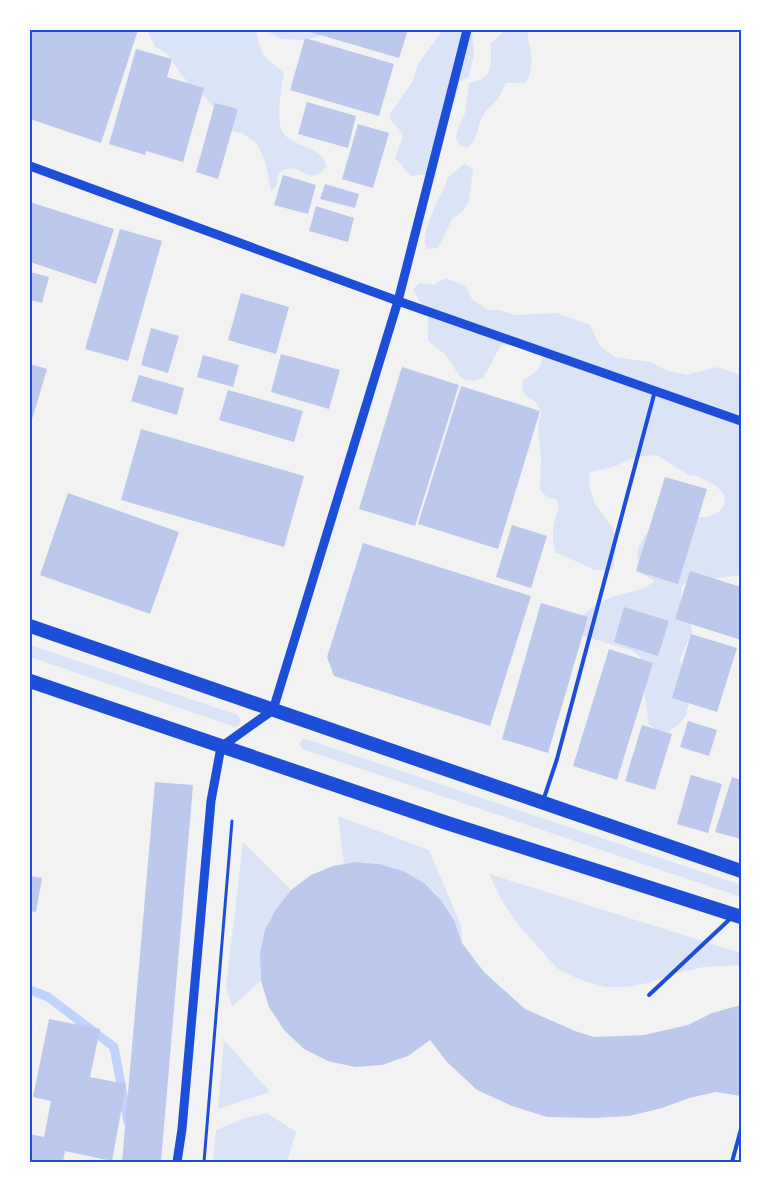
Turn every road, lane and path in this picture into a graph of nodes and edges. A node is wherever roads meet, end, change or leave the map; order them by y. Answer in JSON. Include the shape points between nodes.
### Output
{"nodes":[{"id":1,"x":467,"y":30,"type":"edge"},
{"id":2,"x":30,"y":166,"type":"edge"},
{"id":3,"x":398,"y":301,"type":"junction"},
{"id":4,"x":655,"y":391,"type":"junction"},
{"id":5,"x":741,"y":421,"type":"edge"},
{"id":6,"x":30,"y":626,"type":"edge"},
{"id":7,"x":30,"y":681,"type":"edge"},
{"id":8,"x":273,"y":710,"type":"junction"},
{"id":9,"x":221,"y":747,"type":"junction"},
{"id":10,"x":543,"y":803,"type":"junction"},
{"id":11,"x":232,"y":815,"type":"dead end"},
{"id":12,"x":741,"y":871,"type":"edge"},
{"id":13,"x":738,"y":916,"type":"edge"},
{"id":14,"x":649,"y":995,"type":"dead end"},
{"id":15,"x":741,"y":1129,"type":"edge"},
{"id":16,"x":177,"y":1162,"type":"edge"},
{"id":17,"x":204,"y":1162,"type":"edge"},
{"id":18,"x":732,"y":1162,"type":"edge"}],
"edges":[{"from":1,"to":3,"type":"street"},
{"from":2,"to":3,"type":"street"},
{"from":3,"to":4,"type":"street"},
{"from":3,"to":8,"type":"street"},
{"from":4,"to":5,"type":"street"},
{"from":4,"to":10,"type":"lane"},
{"from":6,"to":8,"type":"highway"},
{"from":7,"to":9,"type":"highway"},
{"from":8,"to":9,"type":"street"},
{"from":8,"to":10,"type":"highway"},
{"from":9,"to":13,"type":"highway"},
{"from":9,"to":16,"type":"street","via":[[211,801]]},
{"from":10,"to":12,"type":"highway"},
{"from":11,"to":17,"type":"path"},
{"from":13,"to":14,"type":"lane"},
{"from":15,"to":18,"type":"lane"}]}
